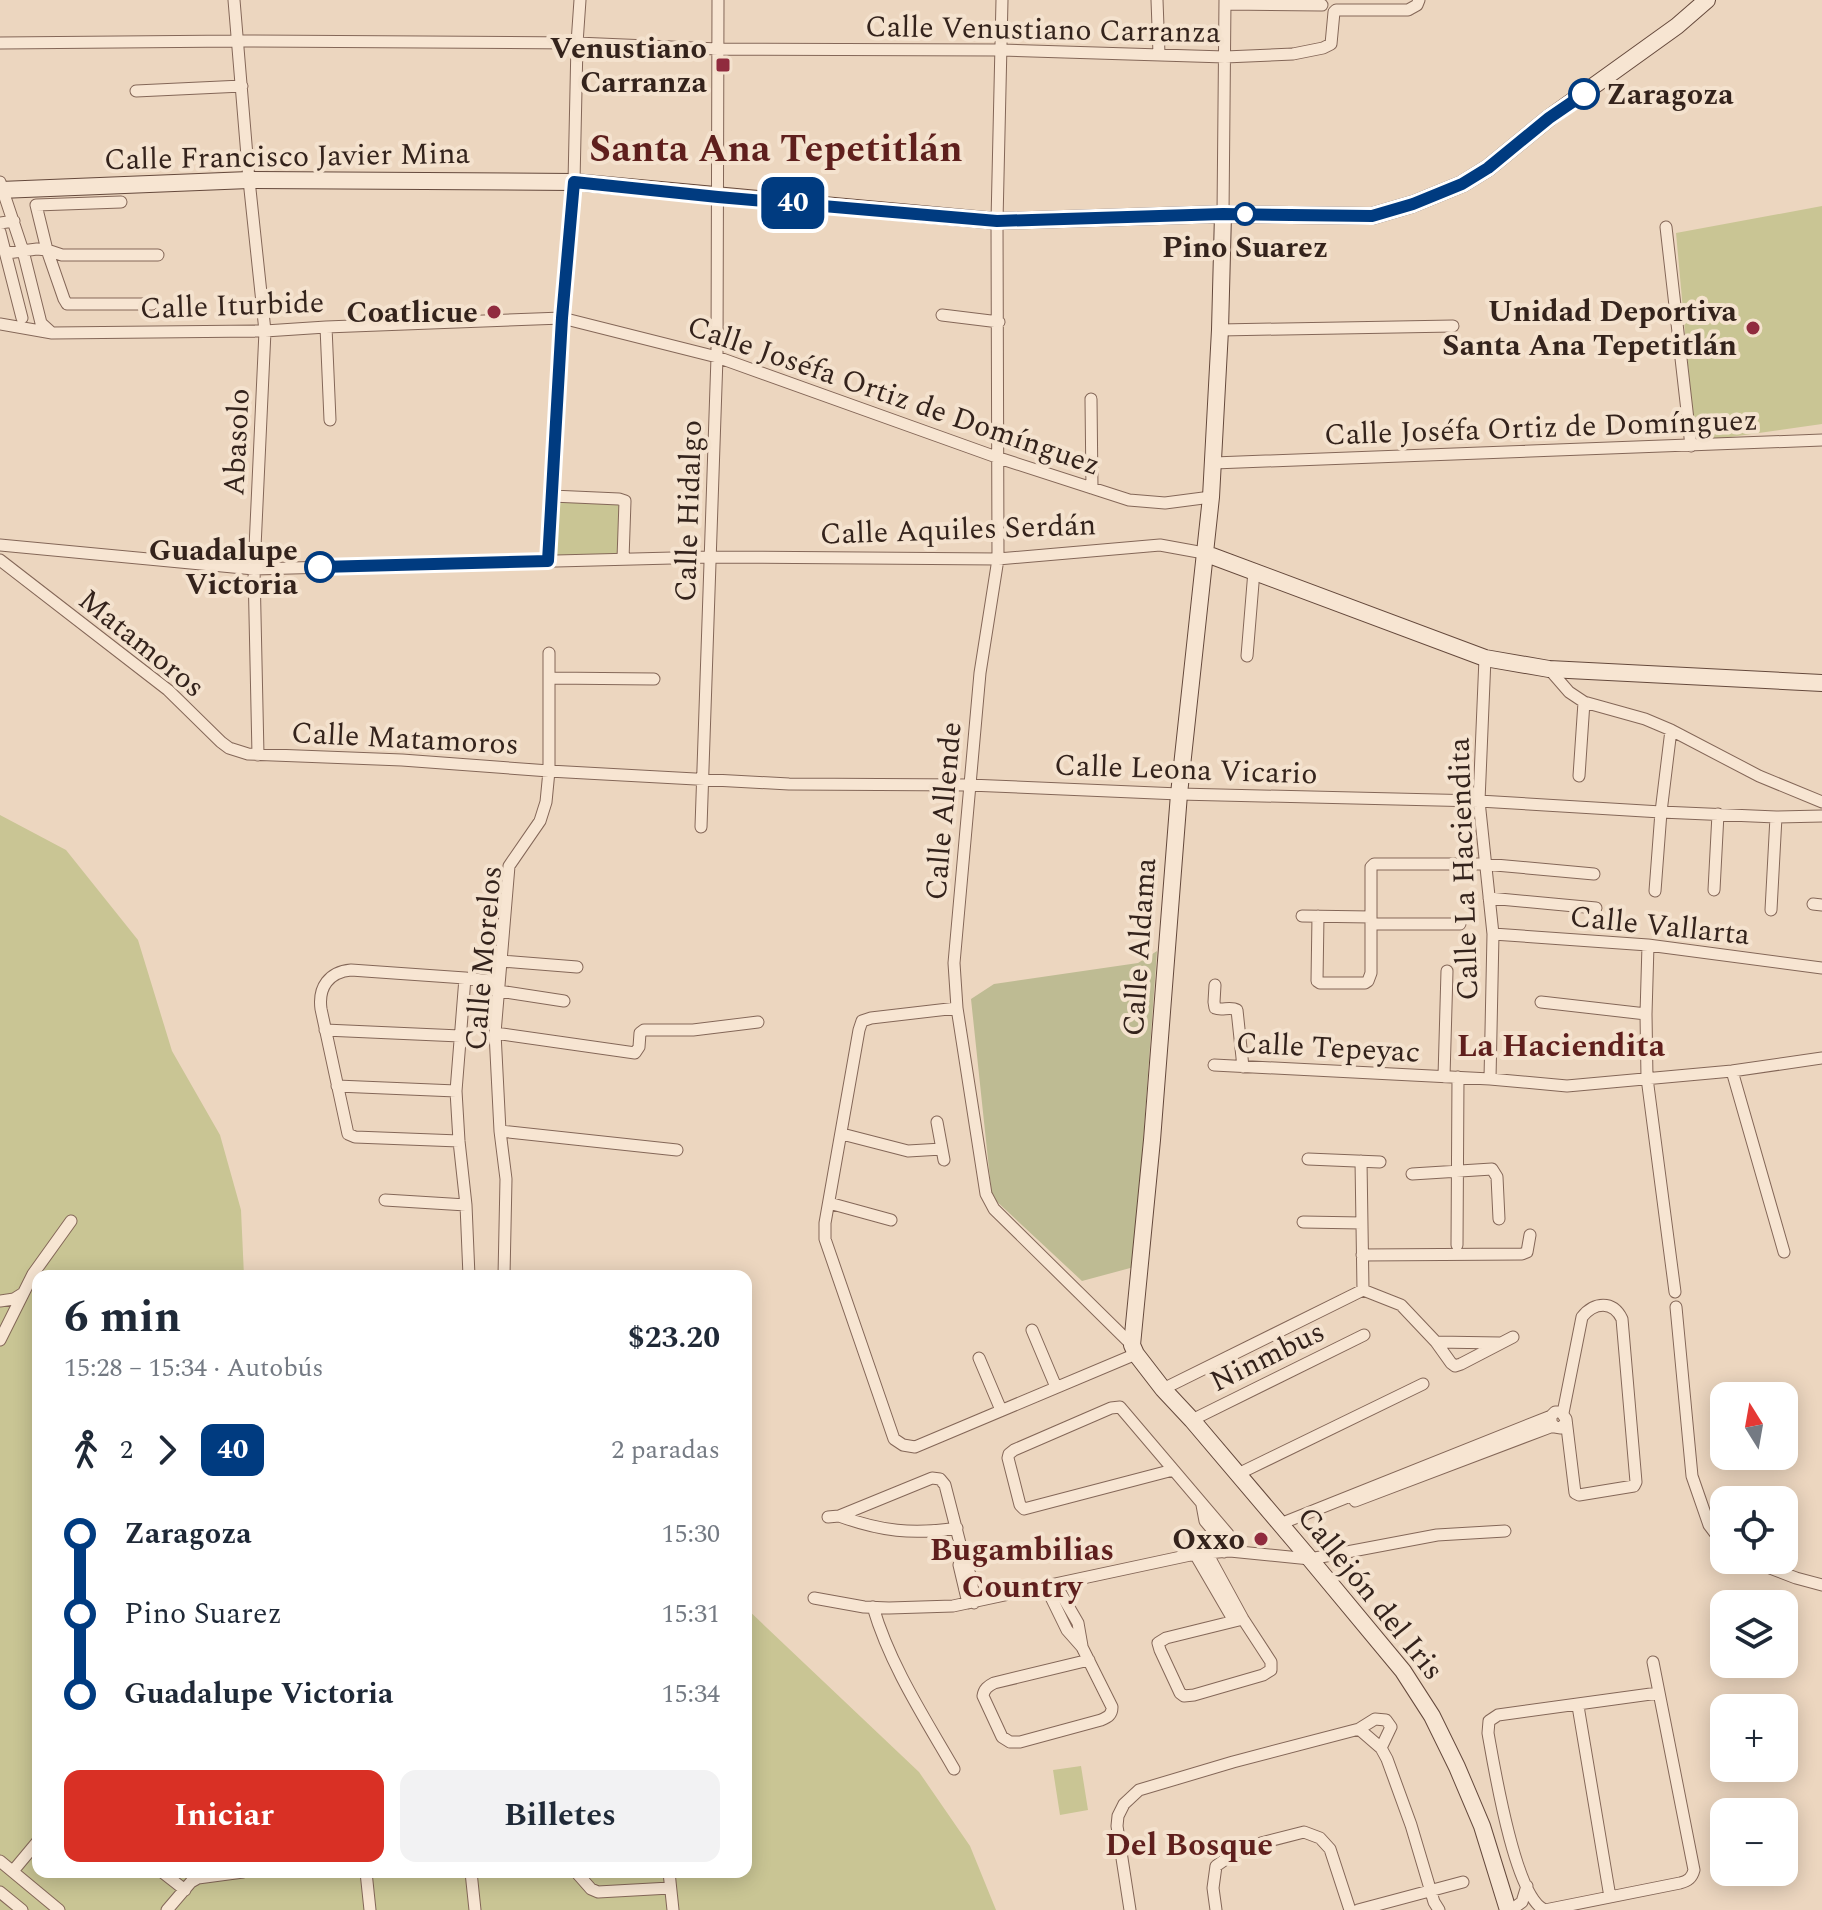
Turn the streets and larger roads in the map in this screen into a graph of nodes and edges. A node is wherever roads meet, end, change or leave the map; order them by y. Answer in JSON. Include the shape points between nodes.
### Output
{"nodes":[{"id":1,"x":234,"y":0,"type":"edge"},
{"id":2,"x":580,"y":0,"type":"edge"},
{"id":3,"x":718,"y":0,"type":"edge"},
{"id":4,"x":1002,"y":0,"type":"edge"},
{"id":5,"x":1157,"y":0,"type":"edge"},
{"id":6,"x":1707,"y":0,"type":"edge"},
{"id":7,"x":1225,"y":2,"type":"edge"},
{"id":8,"x":1418,"y":3,"type":"edge"},
{"id":9,"x":1322,"y":5,"type":"dead end"},
{"id":10,"x":237,"y":41,"type":"junction"},
{"id":11,"x":0,"y":43,"type":"edge"},
{"id":12,"x":577,"y":43,"type":"junction"},
{"id":13,"x":718,"y":49,"type":"junction"},
{"id":14,"x":1001,"y":50,"type":"junction"},
{"id":15,"x":1159,"y":54,"type":"junction"},
{"id":16,"x":1225,"y":57,"type":"junction"},
{"id":17,"x":242,"y":86,"type":"junction"},
{"id":18,"x":136,"y":91,"type":"dead end"},
{"id":19,"x":249,"y":180,"type":"junction"},
{"id":20,"x":574,"y":182,"type":"junction"},
{"id":21,"x":1,"y":187,"type":"edge"},
{"id":22,"x":718,"y":197,"type":"junction"},
{"id":23,"x":121,"y":202,"type":"dead end"},
{"id":24,"x":1223,"y":214,"type":"junction"},
{"id":25,"x":14,"y":221,"type":"junction"},
{"id":26,"x":997,"y":221,"type":"junction"},
{"id":27,"x":0,"y":223,"type":"edge"},
{"id":28,"x":1666,"y":227,"type":"dead end"},
{"id":29,"x":0,"y":232,"type":"edge"},
{"id":30,"x":47,"y":250,"type":"junction"},
{"id":31,"x":23,"y":251,"type":"junction"},
{"id":32,"x":7,"y":253,"type":"junction"},
{"id":33,"x":158,"y":255,"type":"dead end"},
{"id":34,"x":152,"y":304,"type":"dead end"},
{"id":35,"x":942,"y":315,"type":"dead end"},
{"id":36,"x":22,"y":318,"type":"dead end"},
{"id":37,"x":562,"y":318,"type":"junction"},
{"id":38,"x":999,"y":322,"type":"junction"},
{"id":39,"x":0,"y":324,"type":"edge"},
{"id":40,"x":1453,"y":326,"type":"dead end"},
{"id":41,"x":326,"y":327,"type":"junction"},
{"id":42,"x":1220,"y":330,"type":"junction"},
{"id":43,"x":265,"y":331,"type":"junction"},
{"id":44,"x":52,"y":333,"type":"junction"},
{"id":45,"x":717,"y":357,"type":"junction"},
{"id":46,"x":1091,"y":399,"type":"dead end"},
{"id":47,"x":330,"y":420,"type":"dead end"},
{"id":48,"x":1822,"y":440,"type":"edge"},
{"id":49,"x":1691,"y":446,"type":"junction"},
{"id":50,"x":999,"y":458,"type":"junction"},
{"id":51,"x":1214,"y":463,"type":"junction"},
{"id":52,"x":1092,"y":488,"type":"junction"},
{"id":53,"x":552,"y":496,"type":"junction"},
{"id":54,"x":1211,"y":497,"type":"junction"},
{"id":55,"x":0,"y":545,"type":"edge"},
{"id":56,"x":1204,"y":553,"type":"junction"},
{"id":57,"x":711,"y":557,"type":"junction"},
{"id":58,"x":623,"y":559,"type":"junction"},
{"id":59,"x":998,"y":559,"type":"junction"},
{"id":60,"x":0,"y":560,"type":"edge"},
{"id":61,"x":548,"y":561,"type":"junction"},
{"id":62,"x":254,"y":569,"type":"junction"},
{"id":63,"x":1254,"y":571,"type":"junction"},
{"id":64,"x":549,"y":653,"type":"dead end"},
{"id":65,"x":1247,"y":656,"type":"dead end"},
{"id":66,"x":1485,"y":658,"type":"junction"},
{"id":67,"x":1549,"y":669,"type":"junction"},
{"id":68,"x":550,"y":678,"type":"junction"},
{"id":69,"x":654,"y":679,"type":"dead end"},
{"id":70,"x":1822,"y":683,"type":"edge"},
{"id":71,"x":1584,"y":702,"type":"junction"},
{"id":72,"x":1671,"y":730,"type":"junction"},
{"id":73,"x":258,"y":755,"type":"junction"},
{"id":74,"x":549,"y":771,"type":"junction"},
{"id":75,"x":1579,"y":776,"type":"dead end"},
{"id":76,"x":702,"y":779,"type":"junction"},
{"id":77,"x":969,"y":785,"type":"junction"},
{"id":78,"x":1179,"y":794,"type":"junction"},
{"id":79,"x":1479,"y":801,"type":"junction"},
{"id":80,"x":1822,"y":802,"type":"edge"},
{"id":81,"x":1661,"y":812,"type":"junction"},
{"id":82,"x":1718,"y":814,"type":"junction"},
{"id":83,"x":1822,"y":816,"type":"edge"},
{"id":84,"x":1776,"y":817,"type":"junction"},
{"id":85,"x":701,"y":827,"type":"dead end"},
{"id":86,"x":1484,"y":864,"type":"junction"},
{"id":87,"x":1594,"y":874,"type":"dead end"},
{"id":88,"x":1714,"y":890,"type":"dead end"},
{"id":89,"x":1655,"y":891,"type":"dead end"},
{"id":90,"x":1489,"y":898,"type":"junction"},
{"id":91,"x":1596,"y":908,"type":"dead end"},
{"id":92,"x":1771,"y":910,"type":"dead end"},
{"id":93,"x":1302,"y":916,"type":"dead end"},
{"id":94,"x":1318,"y":916,"type":"junction"},
{"id":95,"x":1371,"y":920,"type":"junction"},
{"id":96,"x":1460,"y":924,"type":"dead end"},
{"id":97,"x":1493,"y":934,"type":"junction"},
{"id":98,"x":1648,"y":945,"type":"junction"},
{"id":99,"x":501,"y":961,"type":"junction"},
{"id":100,"x":577,"y":967,"type":"dead end"},
{"id":101,"x":1822,"y":968,"type":"edge"},
{"id":102,"x":1447,"y":971,"type":"dead end"},
{"id":103,"x":465,"y":978,"type":"junction"},
{"id":104,"x":1215,"y":985,"type":"dead end"},
{"id":105,"x":499,"y":987,"type":"junction"},
{"id":106,"x":564,"y":1001,"type":"dead end"},
{"id":107,"x":1541,"y":1002,"type":"dead end"},
{"id":108,"x":957,"y":1008,"type":"junction"},
{"id":109,"x":1646,"y":1014,"type":"junction"},
{"id":110,"x":758,"y":1022,"type":"dead end"},
{"id":111,"x":325,"y":1030,"type":"junction"},
{"id":112,"x":495,"y":1033,"type":"junction"},
{"id":113,"x":460,"y":1036,"type":"junction"},
{"id":114,"x":1822,"y":1058,"type":"edge"},
{"id":115,"x":1214,"y":1065,"type":"dead end"},
{"id":116,"x":1243,"y":1067,"type":"junction"},
{"id":117,"x":1732,"y":1071,"type":"junction"},
{"id":118,"x":1444,"y":1077,"type":"junction"},
{"id":119,"x":1458,"y":1077,"type":"junction"},
{"id":120,"x":1647,"y":1078,"type":"junction"},
{"id":121,"x":1490,"y":1079,"type":"junction"},
{"id":122,"x":337,"y":1086,"type":"junction"},
{"id":123,"x":456,"y":1091,"type":"junction"},
{"id":124,"x":937,"y":1122,"type":"dead end"},
{"id":125,"x":500,"y":1131,"type":"junction"},
{"id":126,"x":842,"y":1134,"type":"junction"},
{"id":127,"x":459,"y":1141,"type":"junction"},
{"id":128,"x":677,"y":1150,"type":"dead end"},
{"id":129,"x":1308,"y":1159,"type":"dead end"},
{"id":130,"x":1361,"y":1161,"type":"junction"},
{"id":131,"x":1380,"y":1162,"type":"dead end"},
{"id":132,"x":1456,"y":1172,"type":"junction"},
{"id":133,"x":1412,"y":1174,"type":"dead end"},
{"id":134,"x":385,"y":1200,"type":"dead end"},
{"id":135,"x":829,"y":1203,"type":"junction"},
{"id":136,"x":466,"y":1205,"type":"junction"},
{"id":137,"x":1499,"y":1219,"type":"dead end"},
{"id":138,"x":891,"y":1220,"type":"dead end"},
{"id":139,"x":71,"y":1221,"type":"dead end"},
{"id":140,"x":1303,"y":1222,"type":"dead end"},
{"id":141,"x":1362,"y":1223,"type":"junction"},
{"id":142,"x":1530,"y":1235,"type":"dead end"},
{"id":143,"x":1457,"y":1245,"type":"dead end"},
{"id":144,"x":1784,"y":1252,"type":"dead end"},
{"id":145,"x":1362,"y":1255,"type":"junction"},
{"id":146,"x":36,"y":1270,"type":"edge"},
{"id":147,"x":469,"y":1270,"type":"edge"},
{"id":148,"x":504,"y":1270,"type":"edge"},
{"id":149,"x":32,"y":1277,"type":"edge"},
{"id":150,"x":1363,"y":1290,"type":"junction"},
{"id":151,"x":1675,"y":1292,"type":"dead end"},
{"id":152,"x":22,"y":1293,"type":"junction"},
{"id":153,"x":0,"y":1301,"type":"edge"},
{"id":154,"x":1676,"y":1307,"type":"dead end"},
{"id":155,"x":1032,"y":1330,"type":"dead end"},
{"id":156,"x":1364,"y":1335,"type":"dead end"},
{"id":157,"x":1513,"y":1337,"type":"dead end"},
{"id":158,"x":0,"y":1340,"type":"edge"},
{"id":159,"x":1436,"y":1342,"type":"junction"},
{"id":160,"x":1500,"y":1343,"type":"junction"},
{"id":161,"x":1134,"y":1350,"type":"junction"},
{"id":162,"x":979,"y":1358,"type":"dead end"},
{"id":163,"x":1423,"y":1384,"type":"dead end"},
{"id":164,"x":1056,"y":1387,"type":"junction"},
{"id":165,"x":1163,"y":1389,"type":"junction"},
{"id":166,"x":1001,"y":1410,"type":"junction"},
{"id":167,"x":1558,"y":1419,"type":"junction"},
{"id":168,"x":1192,"y":1420,"type":"junction"},
{"id":169,"x":1173,"y":1470,"type":"junction"},
{"id":170,"x":1238,"y":1474,"type":"junction"},
{"id":171,"x":1710,"y":1525,"type":"edge"},
{"id":172,"x":1282,"y":1526,"type":"junction"},
{"id":173,"x":957,"y":1528,"type":"junction"},
{"id":174,"x":1505,"y":1531,"type":"dead end"},
{"id":175,"x":1227,"y":1552,"type":"junction"},
{"id":176,"x":1201,"y":1553,"type":"junction"},
{"id":177,"x":1310,"y":1559,"type":"junction"},
{"id":178,"x":1786,"y":1574,"type":"edge"},
{"id":179,"x":1822,"y":1585,"type":"edge"},
{"id":180,"x":1051,"y":1586,"type":"junction"},
{"id":181,"x":814,"y":1598,"type":"dead end"},
{"id":182,"x":971,"y":1603,"type":"junction"},
{"id":183,"x":873,"y":1607,"type":"junction"},
{"id":184,"x":1238,"y":1620,"type":"junction"},
{"id":185,"x":1089,"y":1660,"type":"junction"},
{"id":186,"x":1653,"y":1662,"type":"dead end"},
{"id":187,"x":1658,"y":1693,"type":"junction"},
{"id":188,"x":1578,"y":1706,"type":"junction"},
{"id":189,"x":1359,"y":1729,"type":"junction"},
{"id":190,"x":1381,"y":1748,"type":"junction"},
{"id":191,"x":954,"y":1769,"type":"dead end"},
{"id":192,"x":32,"y":1848,"type":"edge"},
{"id":193,"x":0,"y":1861,"type":"edge"},
{"id":194,"x":13,"y":1871,"type":"junction"},
{"id":195,"x":170,"y":1878,"type":"edge"},
{"id":196,"x":198,"y":1878,"type":"edge"},
{"id":197,"x":367,"y":1878,"type":"edge"},
{"id":198,"x":472,"y":1878,"type":"edge"},
{"id":199,"x":581,"y":1878,"type":"edge"},
{"id":200,"x":669,"y":1878,"type":"edge"},
{"id":201,"x":1463,"y":1882,"type":"dead end"},
{"id":202,"x":1527,"y":1886,"type":"junction"},
{"id":203,"x":670,"y":1888,"type":"junction"},
{"id":204,"x":185,"y":1890,"type":"junction"},
{"id":205,"x":1431,"y":1891,"type":"junction"},
{"id":206,"x":0,"y":1892,"type":"edge"},
{"id":207,"x":1610,"y":1897,"type":"junction"},
{"id":208,"x":22,"y":1910,"type":"edge"},
{"id":209,"x":59,"y":1910,"type":"edge"},
{"id":210,"x":167,"y":1910,"type":"edge"},
{"id":211,"x":370,"y":1910,"type":"edge"},
{"id":212,"x":475,"y":1910,"type":"edge"},
{"id":213,"x":673,"y":1910,"type":"edge"},
{"id":214,"x":1130,"y":1910,"type":"edge"},
{"id":215,"x":1216,"y":1910,"type":"edge"},
{"id":216,"x":1350,"y":1910,"type":"edge"},
{"id":217,"x":1358,"y":1910,"type":"edge"},
{"id":218,"x":1439,"y":1910,"type":"edge"},
{"id":219,"x":1510,"y":1910,"type":"edge"},
{"id":220,"x":1545,"y":1910,"type":"edge"}],
"edges":[{"from":1,"to":10,"type":"street","name":"Abasolo"},
{"from":2,"to":12,"type":"street"},
{"from":3,"to":13,"type":"street","name":"Calle Hidalgo"},
{"from":4,"to":14,"type":"street","name":"Calle Allende"},
{"from":5,"to":15,"type":"street"},
{"from":6,"to":24,"type":"street","name":"Calle Francisco Javier Mina","via":[[1462,184],[1372,216]]},
{"from":7,"to":9,"type":"street"},
{"from":7,"to":16,"type":"street"},
{"from":8,"to":16,"type":"street","name":"Calle Venustiano Carranza","via":[[1408,10],[1336,10],[1329,47],[1289,55]]},
{"from":10,"to":11,"type":"street","name":"Calle Venustiano Carranza"},
{"from":10,"to":12,"type":"street","name":"Calle Venustiano Carranza"},
{"from":10,"to":17,"type":"street","name":"Abasolo"},
{"from":12,"to":13,"type":"street","name":"Calle Venustiano Carranza"},
{"from":12,"to":20,"type":"street"},
{"from":13,"to":14,"type":"street","name":"Calle Venustiano Carranza"},
{"from":13,"to":22,"type":"street","name":"Calle Hidalgo"},
{"from":14,"to":15,"type":"street","name":"Calle Venustiano Carranza"},
{"from":14,"to":26,"type":"street","name":"Calle Allende"},
{"from":15,"to":16,"type":"street","name":"Calle Venustiano Carranza"},
{"from":16,"to":24,"type":"street"},
{"from":17,"to":18,"type":"street"},
{"from":17,"to":19,"type":"street","name":"Abasolo"},
{"from":19,"to":20,"type":"street","name":"Calle Francisco Javier Mina"},
{"from":19,"to":21,"type":"street","name":"Calle Francisco Javier Mina"},
{"from":19,"to":43,"type":"street","name":"Abasolo"},
{"from":20,"to":22,"type":"street","name":"Calle Francisco Javier Mina"},
{"from":20,"to":37,"type":"street"},
{"from":21,"to":25,"type":"street"},
{"from":22,"to":26,"type":"street","name":"Calle Francisco Javier Mina"},
{"from":22,"to":45,"type":"street","name":"Calle Hidalgo"},
{"from":23,"to":30,"type":"street","via":[[36,205]]},
{"from":24,"to":26,"type":"street","name":"Calle Francisco Javier Mina"},
{"from":24,"to":42,"type":"street"},
{"from":25,"to":27,"type":"street"},
{"from":25,"to":31,"type":"street"},
{"from":26,"to":38,"type":"street","name":"Calle Allende"},
{"from":28,"to":49,"type":"street"},
{"from":29,"to":32,"type":"street"},
{"from":30,"to":31,"type":"street"},
{"from":30,"to":33,"type":"street","via":[[62,255]]},
{"from":30,"to":34,"type":"street","via":[[67,304]]},
{"from":31,"to":32,"type":"street"},
{"from":31,"to":44,"type":"street","via":[[41,323]]},
{"from":32,"to":36,"type":"street"},
{"from":35,"to":38,"type":"street"},
{"from":37,"to":41,"type":"street","name":"Calle Iturbide"},
{"from":37,"to":45,"type":"street","name":"Calle Joséfa Ortiz de Domínguez"},
{"from":37,"to":53,"type":"street"},
{"from":38,"to":50,"type":"street","name":"Calle Allende"},
{"from":39,"to":44,"type":"street","name":"Calle Iturbide"},
{"from":40,"to":42,"type":"street"},
{"from":41,"to":43,"type":"street","name":"Calle Iturbide"},
{"from":41,"to":47,"type":"street"},
{"from":42,"to":51,"type":"street"},
{"from":43,"to":44,"type":"street","name":"Calle Iturbide"},
{"from":43,"to":62,"type":"street","name":"Abasolo"},
{"from":45,"to":50,"type":"street","name":"Calle Joséfa Ortiz de Domínguez"},
{"from":45,"to":57,"type":"street","name":"Calle Hidalgo"},
{"from":46,"to":52,"type":"street"},
{"from":48,"to":49,"type":"street","name":"Calle Joséfa Ortiz de Domínguez"},
{"from":49,"to":51,"type":"street","name":"Calle Joséfa Ortiz de Domínguez"},
{"from":50,"to":52,"type":"street","name":"Calle Joséfa Ortiz de Domínguez"},
{"from":50,"to":59,"type":"street","name":"Calle Allende"},
{"from":51,"to":54,"type":"street"},
{"from":52,"to":54,"type":"street","name":"Calle Joséfa Ortiz de Domínguez","via":[[1129,500],[1165,503]]},
{"from":53,"to":58,"type":"street","via":[[625,501]]},
{"from":53,"to":61,"type":"street"},
{"from":54,"to":56,"type":"street"},
{"from":55,"to":62,"type":"street"},
{"from":56,"to":59,"type":"street","name":"Calle Aquiles Serdán","via":[[1160,545]]},
{"from":56,"to":63,"type":"street"},
{"from":56,"to":78,"type":"street","name":"Calle Aldama"},
{"from":57,"to":58,"type":"street","name":"Calle Aquiles Serdán"},
{"from":57,"to":59,"type":"street","name":"Calle Aquiles Serdán"},
{"from":57,"to":76,"type":"street","name":"Calle Hidalgo"},
{"from":58,"to":61,"type":"street","name":"Calle Aquiles Serdán"},
{"from":59,"to":77,"type":"street","name":"Calle Allende"},
{"from":60,"to":73,"type":"street","name":"Matamoros","via":[[168,690],[221,742]]},
{"from":61,"to":62,"type":"street","name":"Calle Aquiles Serdán"},
{"from":62,"to":73,"type":"street","name":"Abasolo"},
{"from":63,"to":65,"type":"street"},
{"from":63,"to":66,"type":"street"},
{"from":64,"to":68,"type":"street","name":"Calle Morelos"},
{"from":66,"to":67,"type":"street"},
{"from":66,"to":79,"type":"street","name":"Calle La Haciendita"},
{"from":67,"to":70,"type":"street"},
{"from":67,"to":71,"type":"street"},
{"from":68,"to":69,"type":"street"},
{"from":68,"to":74,"type":"street","name":"Calle Morelos"},
{"from":71,"to":72,"type":"street"},
{"from":71,"to":75,"type":"street"},
{"from":72,"to":80,"type":"street"},
{"from":72,"to":81,"type":"street"},
{"from":73,"to":74,"type":"street","name":"Calle Matamoros"},
{"from":74,"to":76,"type":"street","name":"Calle Leona Vicario"},
{"from":74,"to":99,"type":"street","name":"Calle Morelos","via":[[542,817],[509,866]]},
{"from":76,"to":77,"type":"street","name":"Calle Leona Vicario"},
{"from":76,"to":85,"type":"street","name":"Calle Hidalgo"},
{"from":77,"to":78,"type":"street","name":"Calle Leona Vicario"},
{"from":77,"to":108,"type":"street","name":"Calle Allende","via":[[954,963]]},
{"from":78,"to":79,"type":"street","name":"Calle Leona Vicario"},
{"from":78,"to":161,"type":"street","name":"Calle Aldama"},
{"from":79,"to":81,"type":"street","name":"Calle Leona Vicario"},
{"from":79,"to":86,"type":"street","name":"Calle La Haciendita"},
{"from":81,"to":82,"type":"street","name":"Calle Leona Vicario"},
{"from":81,"to":89,"type":"street"},
{"from":82,"to":84,"type":"street","name":"Calle Leona Vicario"},
{"from":82,"to":88,"type":"street"},
{"from":83,"to":84,"type":"street","name":"Calle Leona Vicario"},
{"from":84,"to":92,"type":"street"},
{"from":86,"to":87,"type":"street"},
{"from":86,"to":90,"type":"street","name":"Calle La Haciendita"},
{"from":86,"to":95,"type":"street","via":[[1372,865]]},
{"from":90,"to":91,"type":"street"},
{"from":90,"to":97,"type":"street","name":"Calle La Haciendita"},
{"from":93,"to":94,"type":"street"},
{"from":94,"to":95,"type":"street"},
{"from":94,"to":95,"type":"street","via":[[1320,983],[1368,981]]},
{"from":95,"to":96,"type":"street"},
{"from":97,"to":98,"type":"street","name":"Calle Vallarta"},
{"from":97,"to":121,"type":"street","name":"Calle La Haciendita"},
{"from":98,"to":101,"type":"street","name":"Calle Vallarta"},
{"from":98,"to":109,"type":"street"},
{"from":99,"to":100,"type":"street"},
{"from":99,"to":105,"type":"street","name":"Calle Morelos"},
{"from":102,"to":118,"type":"street"},
{"from":103,"to":105,"type":"street"},
{"from":103,"to":111,"type":"street","via":[[340,971],[320,991]]},
{"from":103,"to":113,"type":"street"},
{"from":104,"to":116,"type":"street","via":[[1215,1008],[1237,1010]]},
{"from":105,"to":106,"type":"street"},
{"from":105,"to":112,"type":"street","name":"Calle Morelos"},
{"from":107,"to":109,"type":"street"},
{"from":108,"to":126,"type":"street","via":[[862,1021]]},
{"from":108,"to":161,"type":"street","name":"Calle Allende","via":[[989,1201]]},
{"from":109,"to":120,"type":"street"},
{"from":110,"to":112,"type":"street","via":[[644,1030],[635,1053]]},
{"from":111,"to":113,"type":"street"},
{"from":111,"to":122,"type":"street"},
{"from":112,"to":125,"type":"street","name":"Calle Morelos"},
{"from":113,"to":123,"type":"street"},
{"from":114,"to":117,"type":"street","name":"Calle Tepeyac"},
{"from":115,"to":116,"type":"street","name":"Calle Tepeyac"},
{"from":116,"to":118,"type":"street","name":"Calle Tepeyac"},
{"from":117,"to":120,"type":"street","name":"Calle Tepeyac"},
{"from":117,"to":144,"type":"street"},
{"from":118,"to":119,"type":"street","name":"Calle Tepeyac"},
{"from":119,"to":121,"type":"street","name":"Calle Tepeyac"},
{"from":119,"to":132,"type":"street"},
{"from":120,"to":121,"type":"street","name":"Calle Tepeyac","via":[[1567,1086]]},
{"from":120,"to":151,"type":"street"},
{"from":122,"to":123,"type":"street"},
{"from":122,"to":127,"type":"street","via":[[351,1136]]},
{"from":123,"to":127,"type":"street"},
{"from":124,"to":126,"type":"street","via":[[943,1155]]},
{"from":125,"to":128,"type":"street"},
{"from":125,"to":148,"type":"street","name":"Calle Morelos","via":[[506,1179]]},
{"from":126,"to":135,"type":"street"},
{"from":127,"to":136,"type":"street"},
{"from":129,"to":130,"type":"street"},
{"from":130,"to":131,"type":"street"},
{"from":130,"to":141,"type":"street"},
{"from":132,"to":133,"type":"street"},
{"from":132,"to":137,"type":"street","via":[[1495,1171]]},
{"from":132,"to":143,"type":"street"},
{"from":134,"to":136,"type":"street"},
{"from":135,"to":138,"type":"street"},
{"from":135,"to":166,"type":"street","via":[[825,1239],[894,1439],[915,1447]]},
{"from":136,"to":147,"type":"street"},
{"from":139,"to":146,"type":"street"},
{"from":140,"to":141,"type":"street"},
{"from":141,"to":145,"type":"street"},
{"from":142,"to":145,"type":"street","via":[[1529,1249],[1522,1254]]},
{"from":145,"to":150,"type":"street"},
{"from":149,"to":152,"type":"street"},
{"from":150,"to":159,"type":"street","via":[[1401,1305]]},
{"from":150,"to":165,"type":"street"},
{"from":152,"to":153,"type":"street"},
{"from":152,"to":158,"type":"street"},
{"from":154,"to":171,"type":"street","via":[[1692,1476]]},
{"from":155,"to":164,"type":"street"},
{"from":156,"to":168,"type":"street","name":"Ninmbus"},
{"from":157,"to":160,"type":"street"},
{"from":159,"to":160,"type":"street"},
{"from":159,"to":160,"type":"street","via":[[1455,1366]]},
{"from":161,"to":164,"type":"street"},
{"from":161,"to":165,"type":"street","name":"Callejón del Iris"},
{"from":162,"to":166,"type":"street"},
{"from":163,"to":170,"type":"street"},
{"from":164,"to":166,"type":"street"},
{"from":165,"to":168,"type":"street","name":"Callejón del Iris"},
{"from":167,"to":167,"type":"street","via":[[1575,1493],[1634,1486],[1622,1319],[1611,1306],[1589,1309],[1582,1317]]},
{"from":167,"to":172,"type":"street"},
{"from":168,"to":170,"type":"street","name":"Callejón del Iris"},
{"from":169,"to":169,"type":"street","via":[[1117,1407],[1014,1450],[1008,1458],[1024,1509]]},
{"from":169,"to":175,"type":"street","via":[[1202,1505],[1205,1521]]},
{"from":170,"to":172,"type":"street","name":"Callejón del Iris"},
{"from":172,"to":177,"type":"street","name":"Callejón del Iris"},
{"from":173,"to":173,"type":"street","via":[[945,1485],[937,1478],[833,1516],[901,1532]]},
{"from":173,"to":182,"type":"street","via":[[973,1583]]},
{"from":174,"to":177,"type":"street","via":[[1437,1535]]},
{"from":175,"to":176,"type":"street"},
{"from":175,"to":177,"type":"street"},
{"from":176,"to":180,"type":"street"},
{"from":176,"to":184,"type":"street"},
{"from":177,"to":219,"type":"street","name":"Callejón del Iris","via":[[1403,1671],[1432,1716],[1482,1826]]},
{"from":178,"to":179,"type":"street"},
{"from":180,"to":182,"type":"street"},
{"from":180,"to":185,"type":"street","via":[[1067,1630]]},
{"from":181,"to":183,"type":"street"},
{"from":182,"to":183,"type":"street"},
{"from":183,"to":191,"type":"street","via":[[894,1664]]},
{"from":184,"to":184,"type":"street","via":[[1271,1662],[1271,1670],[1194,1695],[1180,1693],[1158,1643]]},
{"from":185,"to":185,"type":"street","via":[[984,1690],[1002,1737],[1020,1742],[1110,1715],[1112,1707]]},
{"from":186,"to":187,"type":"street"},
{"from":187,"to":188,"type":"street"},
{"from":187,"to":207,"type":"street","via":[[1694,1870],[1686,1882]]},
{"from":188,"to":202,"type":"street","via":[[1498,1715],[1489,1721],[1510,1842]]},
{"from":188,"to":207,"type":"street"},
{"from":189,"to":190,"type":"street"},
{"from":189,"to":190,"type":"street","via":[[1375,1719],[1386,1720],[1391,1727]]},
{"from":189,"to":214,"type":"street","via":[[1139,1790],[1124,1804],[1117,1826]]},
{"from":190,"to":205,"type":"street"},
{"from":192,"to":194,"type":"street"},
{"from":193,"to":194,"type":"street"},
{"from":194,"to":209,"type":"street"},
{"from":195,"to":204,"type":"street"},
{"from":196,"to":204,"type":"street"},
{"from":197,"to":211,"type":"street"},
{"from":198,"to":212,"type":"street"},
{"from":199,"to":203,"type":"street","via":[[598,1892]]},
{"from":200,"to":203,"type":"street"},
{"from":201,"to":205,"type":"street"},
{"from":202,"to":219,"type":"street","via":[[1522,1902]]},
{"from":202,"to":220,"type":"street"},
{"from":203,"to":213,"type":"street"},
{"from":204,"to":210,"type":"street"},
{"from":205,"to":217,"type":"street"},
{"from":205,"to":218,"type":"street"},
{"from":206,"to":208,"type":"street"},
{"from":207,"to":220,"type":"street"},
{"from":215,"to":216,"type":"street","via":[[1216,1866],[1236,1852],[1304,1832],[1330,1849]]}]}
